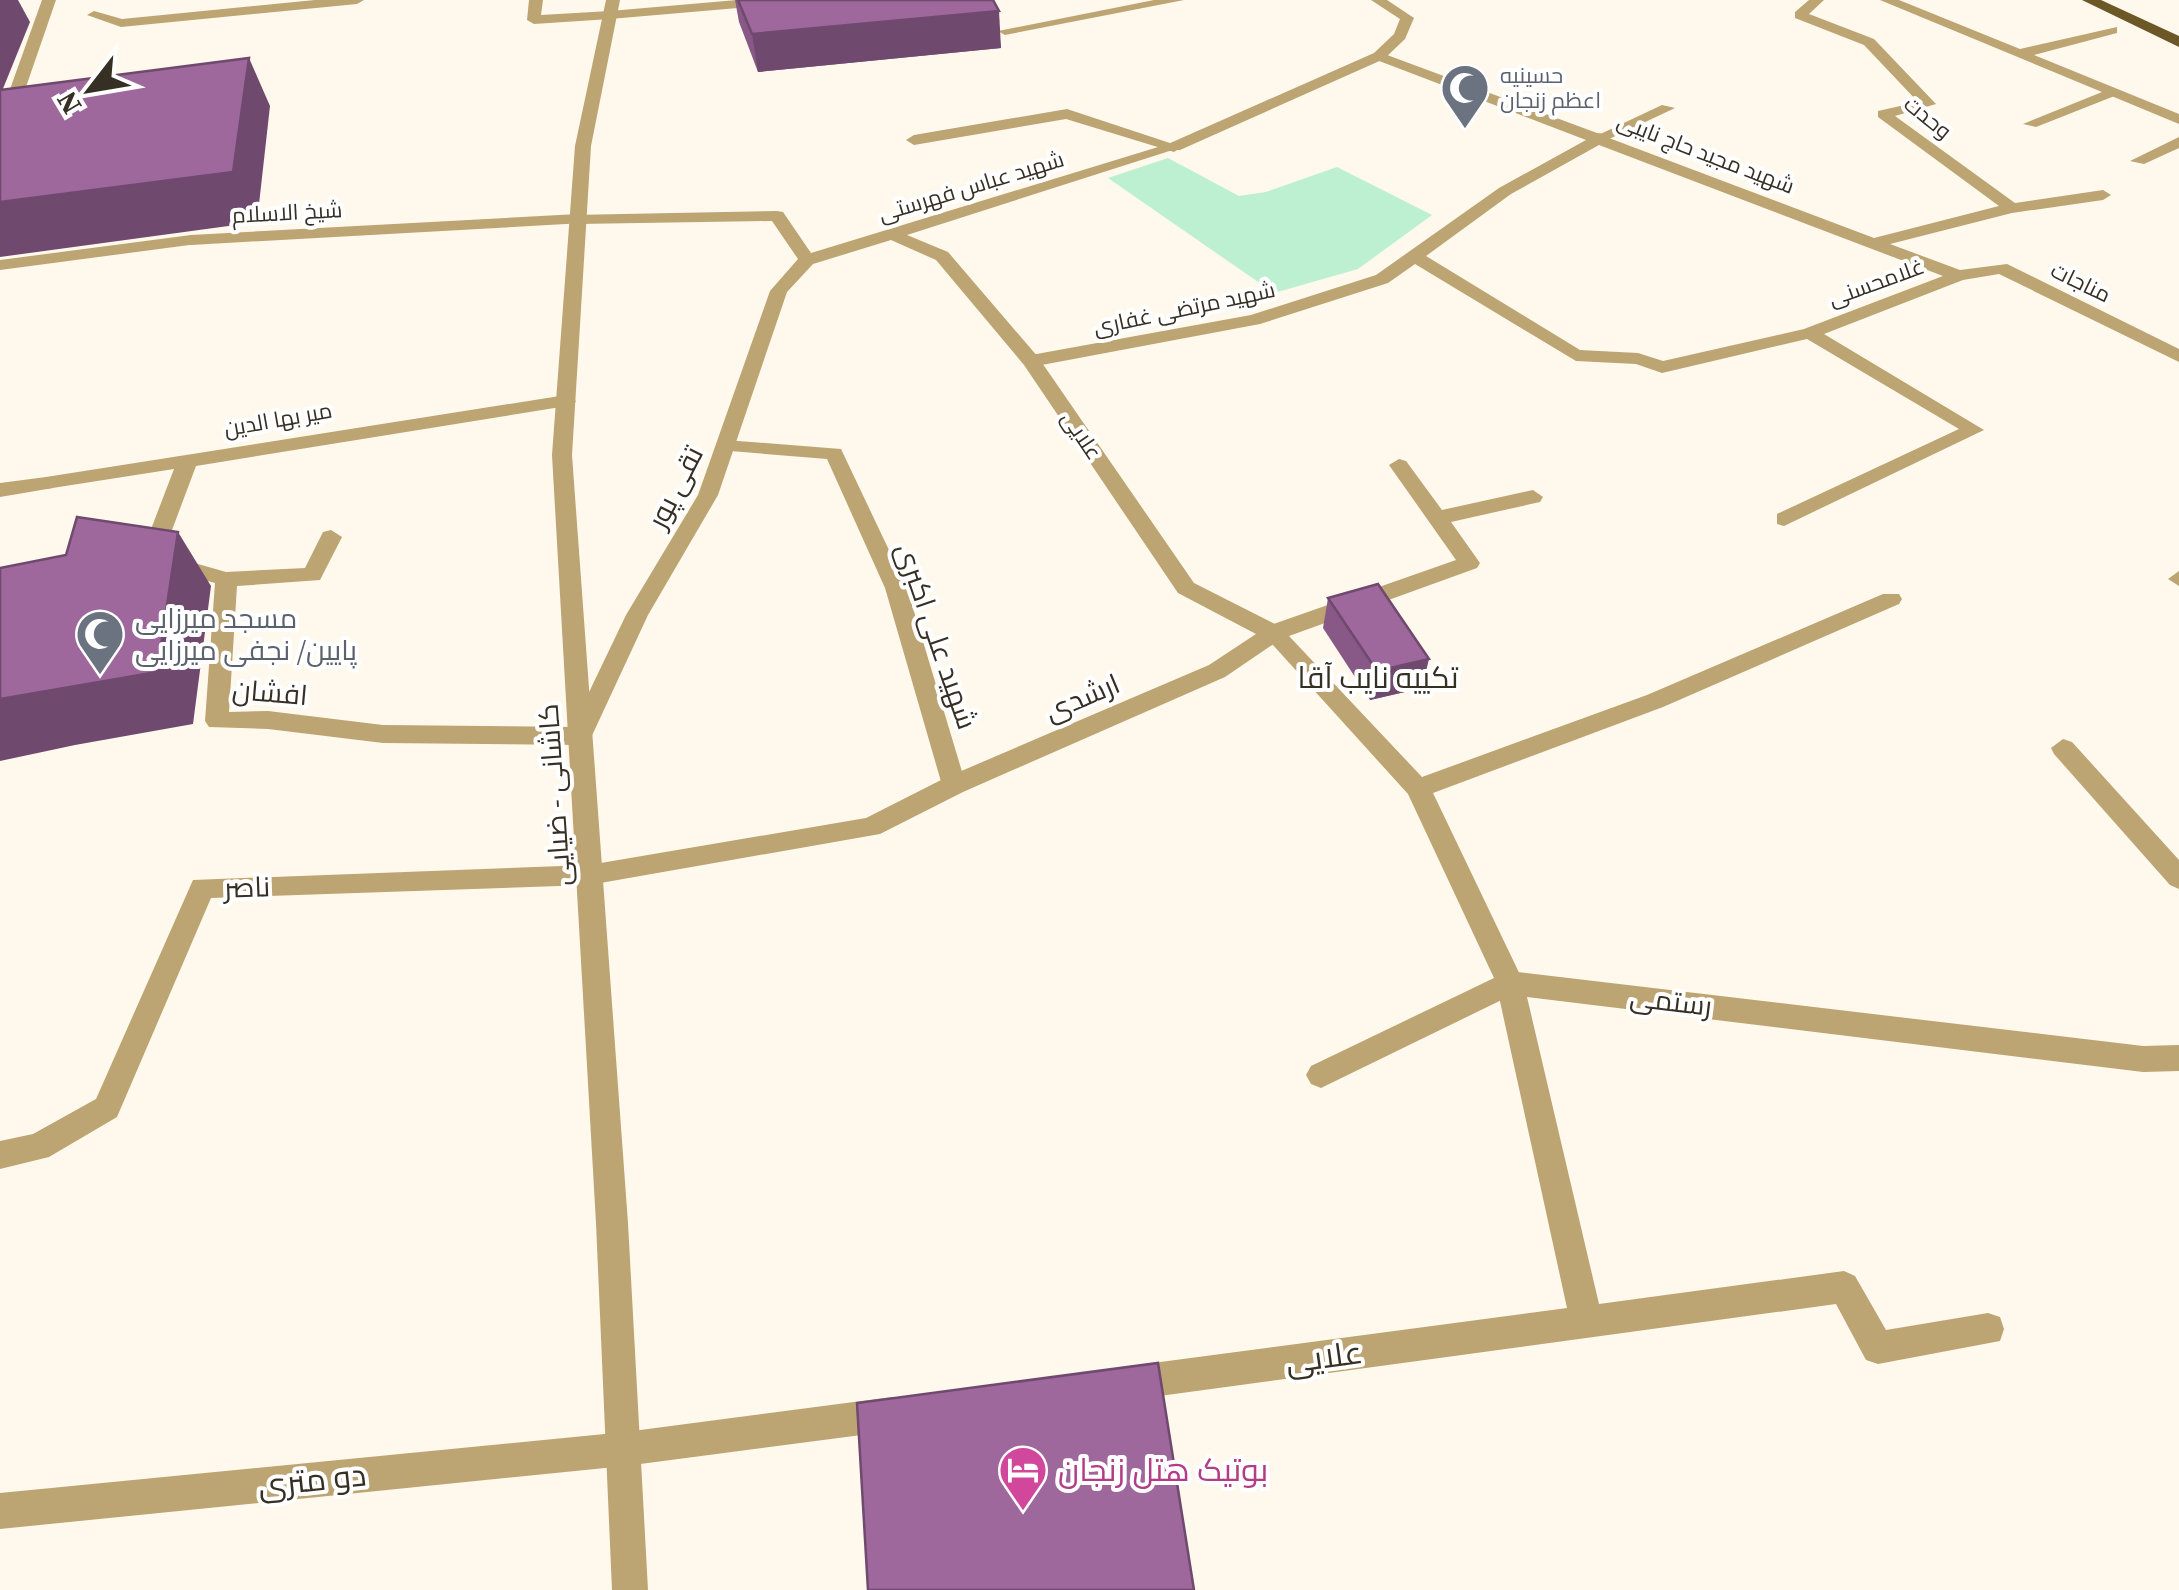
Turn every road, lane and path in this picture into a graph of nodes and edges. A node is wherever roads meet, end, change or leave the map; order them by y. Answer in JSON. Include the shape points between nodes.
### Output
{"nodes":[{"id":1,"x":356,"y":0,"type":"edge"},
{"id":2,"x":536,"y":0,"type":"edge"},
{"id":3,"x":784,"y":0,"type":"edge"},
{"id":4,"x":1178,"y":0,"type":"edge"},
{"id":5,"x":1378,"y":0,"type":"edge"},
{"id":6,"x":1817,"y":0,"type":"edge"},
{"id":7,"x":1887,"y":0,"type":"edge"},
{"id":8,"x":2089,"y":0,"type":"edge"},
{"id":9,"x":612,"y":7,"type":"edge"},
{"id":10,"x":42,"y":9,"type":"edge"},
{"id":11,"x":94,"y":15,"type":"dead end"},
{"id":12,"x":2112,"y":30,"type":"dead end"},
{"id":13,"x":1005,"y":32,"type":"dead end"},
{"id":14,"x":2179,"y":42,"type":"edge"},
{"id":15,"x":2019,"y":54,"type":"junction"},
{"id":16,"x":1380,"y":56,"type":"junction"},
{"id":17,"x":2112,"y":92,"type":"junction"},
{"id":18,"x":1666,"y":108,"type":"dead end"},
{"id":19,"x":2179,"y":119,"type":"edge"},
{"id":20,"x":2031,"y":124,"type":"dead end"},
{"id":21,"x":1602,"y":137,"type":"junction"},
{"id":22,"x":0,"y":139,"type":"edge"},
{"id":23,"x":914,"y":140,"type":"dead end"},
{"id":24,"x":2179,"y":142,"type":"edge"},
{"id":25,"x":1174,"y":147,"type":"junction"},
{"id":26,"x":2138,"y":161,"type":"dead end"},
{"id":27,"x":2104,"y":194,"type":"dead end"},
{"id":28,"x":2012,"y":208,"type":"junction"},
{"id":29,"x":578,"y":218,"type":"junction"},
{"id":30,"x":892,"y":234,"type":"junction"},
{"id":31,"x":1878,"y":242,"type":"junction"},
{"id":32,"x":1416,"y":256,"type":"junction"},
{"id":33,"x":807,"y":260,"type":"junction"},
{"id":34,"x":0,"y":265,"type":"edge"},
{"id":35,"x":1959,"y":276,"type":"junction"},
{"id":36,"x":1810,"y":333,"type":"junction"},
{"id":37,"x":2179,"y":356,"type":"edge"},
{"id":38,"x":1031,"y":361,"type":"junction"},
{"id":39,"x":566,"y":401,"type":"junction"},
{"id":40,"x":725,"y":446,"type":"junction"},
{"id":41,"x":188,"y":460,"type":"junction"},
{"id":42,"x":1399,"y":465,"type":"dead end"},
{"id":43,"x":0,"y":490,"type":"edge"},
{"id":44,"x":1533,"y":498,"type":"dead end"},
{"id":45,"x":1438,"y":518,"type":"junction"},
{"id":46,"x":1784,"y":519,"type":"dead end"},
{"id":47,"x":331,"y":536,"type":"dead end"},
{"id":48,"x":226,"y":579,"type":"junction"},
{"id":49,"x":1891,"y":599,"type":"dead end"},
{"id":50,"x":1273,"y":633,"type":"junction"},
{"id":51,"x":580,"y":736,"type":"junction"},
{"id":52,"x":2064,"y":748,"type":"dead end"},
{"id":53,"x":954,"y":785,"type":"junction"},
{"id":54,"x":1418,"y":788,"type":"junction"},
{"id":55,"x":588,"y":875,"type":"junction"},
{"id":56,"x":2179,"y":878,"type":"edge"},
{"id":57,"x":1510,"y":983,"type":"junction"},
{"id":58,"x":2179,"y":1058,"type":"edge"},
{"id":59,"x":1321,"y":1075,"type":"dead end"},
{"id":60,"x":0,"y":1155,"type":"edge"},
{"id":61,"x":1586,"y":1323,"type":"junction"},
{"id":62,"x":1988,"y":1329,"type":"dead end"},
{"id":63,"x":1105,"y":1386,"type":"edge"},
{"id":64,"x":932,"y":1409,"type":"edge"},
{"id":65,"x":624,"y":1449,"type":"junction"},
{"id":66,"x":0,"y":1510,"type":"edge"},
{"id":67,"x":630,"y":1590,"type":"edge"}],
"edges":[{"from":1,"to":11,"type":"street","via":[[120,23]]},
{"from":2,"to":9,"type":"street","via":[[534,20]]},
{"from":3,"to":9,"type":"street"},
{"from":4,"to":13,"type":"street"},
{"from":5,"to":16,"type":"street","via":[[1407,18]]},
{"from":6,"to":28,"type":"street","name":"وحدت","via":[[1800,15],[1869,42],[1928,104],[1884,114]]},
{"from":7,"to":15,"type":"street"},
{"from":8,"to":14,"type":"highway"},
{"from":9,"to":29,"type":"street","name":"کاشانی - ضیایی","via":[[583,146]]},
{"from":10,"to":22,"type":"street"},
{"from":12,"to":15,"type":"street"},
{"from":15,"to":17,"type":"street"},
{"from":16,"to":21,"type":"street","name":"شهید مجید حاج نایبی"},
{"from":16,"to":25,"type":"street","name":"شهید عباس فهرستی"},
{"from":17,"to":19,"type":"street"},
{"from":17,"to":20,"type":"street"},
{"from":18,"to":21,"type":"street","name":"شهید مرتضی غفاری"},
{"from":21,"to":31,"type":"street","name":"شهید مجید حاج نایبی"},
{"from":21,"to":32,"type":"street","name":"شهید مرتضی غفاری","via":[[1505,191]]},
{"from":23,"to":25,"type":"street","via":[[1067,114]]},
{"from":24,"to":26,"type":"street"},
{"from":25,"to":30,"type":"street","name":"شهید عباس فهرستی"},
{"from":27,"to":28,"type":"street"},
{"from":28,"to":31,"type":"street"},
{"from":29,"to":33,"type":"street","via":[[778,216]]},
{"from":29,"to":34,"type":"street","name":"شیخ الاسلام","via":[[191,240]]},
{"from":29,"to":39,"type":"street","name":"کاشانی - ضیایی"},
{"from":30,"to":33,"type":"street","name":"شهید عباس فهرستی"},
{"from":30,"to":38,"type":"street","name":"علایی","via":[[942,256]]},
{"from":31,"to":35,"type":"street","name":"شهید مجید حاج نایبی"},
{"from":32,"to":36,"type":"street","name":"غلامحسنی","via":[[1576,355],[1638,359],[1662,368]]},
{"from":32,"to":38,"type":"street","name":"شهید مرتضی غفاری","via":[[1382,278],[1254,320]]},
{"from":33,"to":40,"type":"street","name":"تقی پور","via":[[779,292]]},
{"from":35,"to":36,"type":"street","name":"غلامحسنی"},
{"from":35,"to":37,"type":"street","name":"مناجات","via":[[2000,268]]},
{"from":36,"to":46,"type":"street","via":[[1974,430]]},
{"from":38,"to":50,"type":"street","name":"علایی","via":[[1186,588]]},
{"from":39,"to":41,"type":"street","name":"میر بها الدین"},
{"from":39,"to":51,"type":"street","name":"کاشانی - ضیایی","via":[[562,455]]},
{"from":40,"to":51,"type":"street","name":"تقی پور","via":[[708,495],[638,615]]},
{"from":40,"to":53,"type":"street","name":"شهید علی اکبری","via":[[834,453],[896,588]]},
{"from":41,"to":43,"type":"street","name":"میر بها الدین"},
{"from":41,"to":48,"type":"street","via":[[151,558]]},
{"from":42,"to":45,"type":"street","name":"ارشدی"},
{"from":44,"to":45,"type":"street"},
{"from":45,"to":50,"type":"street","name":"ارشدی","via":[[1469,563]]},
{"from":47,"to":48,"type":"street","via":[[312,575]]},
{"from":48,"to":51,"type":"street","name":"افشان","via":[[217,721],[384,734]]},
{"from":49,"to":54,"type":"street","via":[[1655,701]]},
{"from":50,"to":53,"type":"street","name":"ارشدی","via":[[1216,672]]},
{"from":50,"to":54,"type":"street","name":"علایی"},
{"from":51,"to":55,"type":"street","name":"کاشانی - ضیایی"},
{"from":52,"to":56,"type":"street"},
{"from":53,"to":55,"type":"street","name":"ارشدی","via":[[871,827]]},
{"from":54,"to":57,"type":"street","name":"علایی"},
{"from":55,"to":60,"type":"street","name":"ناصر","via":[[202,888],[107,1108],[38,1148]]},
{"from":55,"to":65,"type":"street","name":"کاشانی - ضیایی"},
{"from":57,"to":58,"type":"street","name":"رستمی","via":[[2143,1059]]},
{"from":57,"to":59,"type":"street"},
{"from":57,"to":61,"type":"street"},
{"from":61,"to":62,"type":"street","name":"علایی","via":[[1844,1288],[1878,1348]]},
{"from":61,"to":63,"type":"street","name":"علایی"},
{"from":64,"to":65,"type":"street"},
{"from":65,"to":66,"type":"street","name":"دو متری"},
{"from":65,"to":67,"type":"street","name":"کاشانی - ضیایی"}]}
